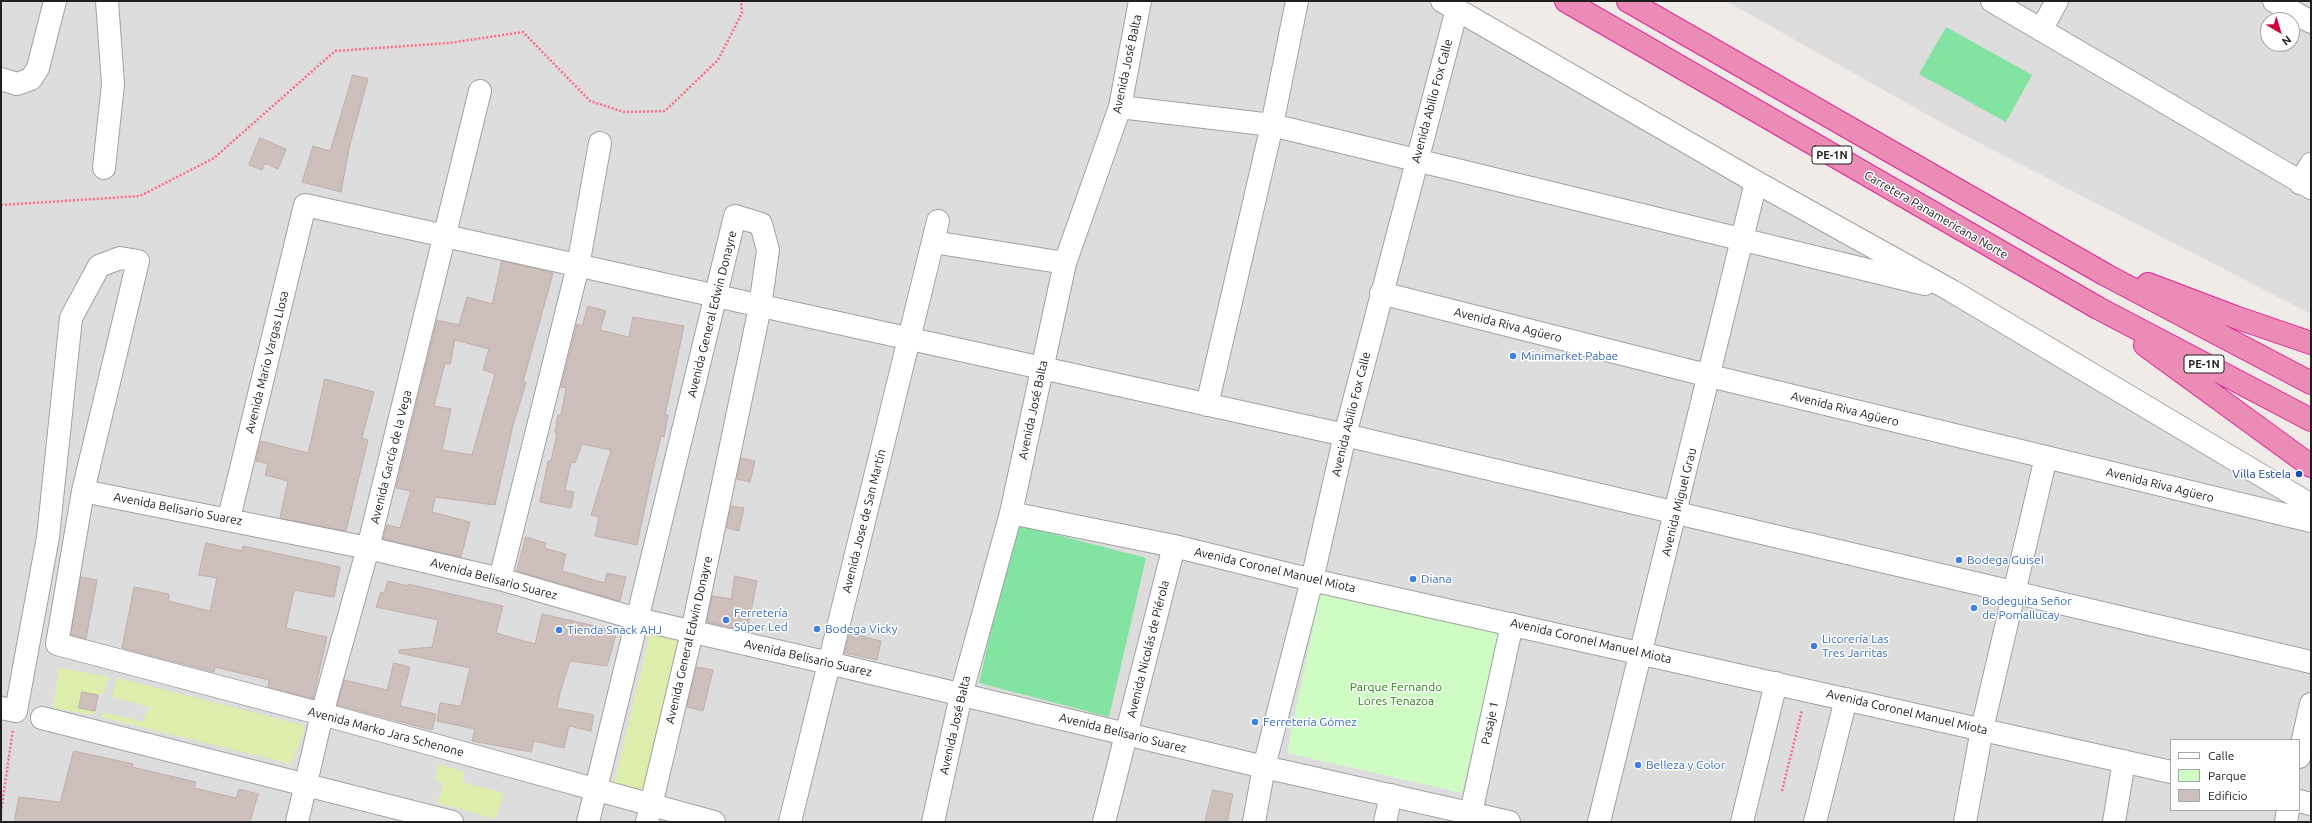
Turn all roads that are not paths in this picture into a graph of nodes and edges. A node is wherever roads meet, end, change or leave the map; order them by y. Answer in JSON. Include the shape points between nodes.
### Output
{"nodes":[{"id":1,"x":55,"y":1,"type":"edge"},
{"id":2,"x":107,"y":1,"type":"edge"},
{"id":3,"x":1140,"y":1,"type":"edge"},
{"id":4,"x":1297,"y":1,"type":"edge"},
{"id":5,"x":1566,"y":1,"type":"edge"},
{"id":6,"x":1628,"y":1,"type":"edge"},
{"id":7,"x":1992,"y":1,"type":"edge"},
{"id":8,"x":2057,"y":1,"type":"edge"},
{"id":9,"x":2274,"y":1,"type":"edge"},
{"id":10,"x":1449,"y":5,"type":"edge"},
{"id":11,"x":2311,"y":22,"type":"edge"},
{"id":12,"x":2041,"y":30,"type":"junction"},
{"id":13,"x":1,"y":79,"type":"edge"},
{"id":14,"x":480,"y":91,"type":"dead end"},
{"id":15,"x":1120,"y":106,"type":"junction"},
{"id":16,"x":1272,"y":125,"type":"junction"},
{"id":17,"x":600,"y":143,"type":"dead end"},
{"id":18,"x":1416,"y":159,"type":"junction"},
{"id":19,"x":2311,"y":164,"type":"edge"},
{"id":20,"x":104,"y":168,"type":"dead end"},
{"id":21,"x":1756,"y":182,"type":"junction"},
{"id":22,"x":2305,"y":186,"type":"edge"},
{"id":23,"x":938,"y":221,"type":"dead end"},
{"id":24,"x":445,"y":236,"type":"junction"},
{"id":25,"x":1743,"y":240,"type":"junction"},
{"id":26,"x":933,"y":242,"type":"junction"},
{"id":27,"x":1065,"y":263,"type":"junction"},
{"id":28,"x":578,"y":266,"type":"junction"},
{"id":29,"x":2106,"y":275,"type":"junction"},
{"id":30,"x":1952,"y":291,"type":"junction"},
{"id":31,"x":1381,"y":293,"type":"junction"},
{"id":32,"x":716,"y":295,"type":"junction"},
{"id":33,"x":760,"y":307,"type":"junction"},
{"id":34,"x":2098,"y":308,"type":"junction"},
{"id":35,"x":909,"y":340,"type":"junction"},
{"id":36,"x":2311,"y":343,"type":"edge"},
{"id":37,"x":1041,"y":370,"type":"junction"},
{"id":38,"x":1710,"y":376,"type":"junction"},
{"id":39,"x":2311,"y":383,"type":"edge"},
{"id":40,"x":1206,"y":405,"type":"junction"},
{"id":41,"x":2311,"y":420,"type":"edge"},
{"id":42,"x":1345,"y":435,"type":"junction"},
{"id":43,"x":2046,"y":457,"type":"junction"},
{"id":44,"x":2311,"y":466,"type":"edge"},
{"id":45,"x":83,"y":491,"type":"junction"},
{"id":46,"x":2311,"y":505,"type":"edge"},
{"id":47,"x":1011,"y":513,"type":"junction"},
{"id":48,"x":1676,"y":513,"type":"junction"},
{"id":49,"x":229,"y":518,"type":"junction"},
{"id":50,"x":2311,"y":521,"type":"edge"},
{"id":51,"x":1174,"y":546,"type":"junction"},
{"id":52,"x":368,"y":548,"type":"junction"},
{"id":53,"x":500,"y":579,"type":"junction"},
{"id":54,"x":1312,"y":580,"type":"junction"},
{"id":55,"x":2014,"y":592,"type":"junction"},
{"id":56,"x":637,"y":619,"type":"junction"},
{"id":57,"x":1512,"y":624,"type":"junction"},
{"id":58,"x":692,"y":632,"type":"junction"},
{"id":59,"x":1642,"y":653,"type":"junction"},
{"id":60,"x":2311,"y":662,"type":"edge"},
{"id":61,"x":829,"y":663,"type":"junction"},
{"id":62,"x":1776,"y":683,"type":"junction"},
{"id":63,"x":961,"y":695,"type":"junction"},
{"id":64,"x":1846,"y":699,"type":"junction"},
{"id":65,"x":2311,"y":704,"type":"edge"},
{"id":66,"x":8,"y":709,"type":"edge"},
{"id":67,"x":322,"y":714,"type":"junction"},
{"id":68,"x":42,"y":718,"type":"dead end"},
{"id":69,"x":1982,"y":729,"type":"junction"},
{"id":70,"x":1127,"y":734,"type":"junction"},
{"id":71,"x":2300,"y":753,"type":"edge"},
{"id":72,"x":2124,"y":761,"type":"junction"},
{"id":73,"x":1264,"y":767,"type":"junction"},
{"id":74,"x":2170,"y":772,"type":"edge"},
{"id":75,"x":305,"y":786,"type":"junction"},
{"id":76,"x":596,"y":790,"type":"junction"},
{"id":77,"x":1391,"y":796,"type":"junction"},
{"id":78,"x":2300,"y":801,"type":"edge"},
{"id":79,"x":2311,"y":804,"type":"edge"},
{"id":80,"x":2288,"y":811,"type":"edge"},
{"id":81,"x":649,"y":814,"type":"edge"},
{"id":82,"x":1470,"y":818,"type":"edge"},
{"id":83,"x":446,"y":821,"type":"edge"},
{"id":84,"x":297,"y":822,"type":"edge"},
{"id":85,"x":588,"y":822,"type":"edge"},
{"id":86,"x":714,"y":822,"type":"edge"},
{"id":87,"x":790,"y":822,"type":"edge"},
{"id":88,"x":933,"y":822,"type":"edge"},
{"id":89,"x":1104,"y":822,"type":"edge"},
{"id":90,"x":1254,"y":822,"type":"edge"},
{"id":91,"x":1385,"y":822,"type":"edge"},
{"id":92,"x":1509,"y":822,"type":"edge"},
{"id":93,"x":1600,"y":822,"type":"edge"},
{"id":94,"x":1742,"y":822,"type":"edge"},
{"id":95,"x":1815,"y":822,"type":"edge"},
{"id":96,"x":1965,"y":822,"type":"edge"},
{"id":97,"x":2114,"y":822,"type":"edge"},
{"id":98,"x":2286,"y":822,"type":"edge"}],
"edges":[{"from":1,"to":13,"type":"street","via":[[38,68],[31,79],[17,84]]},
{"from":2,"to":20,"type":"street","via":[[113,84]]},
{"from":3,"to":15,"type":"street","name":"Avenida José Balta"},
{"from":4,"to":16,"type":"street"},
{"from":5,"to":34,"type":"highway","name":"Carretera Panamericana Norte","number":"PE-1N"},
{"from":6,"to":29,"type":"highway","number":"PE-1N"},
{"from":7,"to":12,"type":"street"},
{"from":8,"to":12,"type":"street"},
{"from":9,"to":11,"type":"street"},
{"from":10,"to":18,"type":"street","name":"Avenida Abilio Fox Calle"},
{"from":10,"to":21,"type":"street"},
{"from":12,"to":22,"type":"street"},
{"from":14,"to":24,"type":"street","name":"Avenida García de la Vega"},
{"from":15,"to":16,"type":"street"},
{"from":15,"to":27,"type":"street","name":"Avenida José Balta"},
{"from":16,"to":18,"type":"street"},
{"from":16,"to":40,"type":"street"},
{"from":17,"to":28,"type":"street"},
{"from":18,"to":25,"type":"street"},
{"from":18,"to":31,"type":"street","name":"Avenida Abilio Fox Calle"},
{"from":19,"to":22,"type":"street"},
{"from":21,"to":25,"type":"street","name":"Avenida Miguel Grau"},
{"from":21,"to":30,"type":"street"},
{"from":23,"to":26,"type":"street","name":"Avenida Jose de San Martín"},
{"from":24,"to":28,"type":"street"},
{"from":24,"to":49,"type":"street","name":"Avenida Mario Vargas Llosa","via":[[305,205]]},
{"from":24,"to":52,"type":"street","name":"Avenida García de la Vega"},
{"from":25,"to":30,"type":"street"},
{"from":25,"to":38,"type":"street","name":"Avenida Miguel Grau"},
{"from":26,"to":27,"type":"street"},
{"from":26,"to":35,"type":"street","name":"Avenida Jose de San Martín"},
{"from":27,"to":37,"type":"street","name":"Avenida José Balta"},
{"from":28,"to":32,"type":"street"},
{"from":28,"to":53,"type":"street"},
{"from":29,"to":36,"type":"highway","via":[[2139,280]]},
{"from":29,"to":39,"type":"highway","number":"PE-1N"},
{"from":30,"to":46,"type":"street"},
{"from":31,"to":38,"type":"street","name":"Avenida Riva Agüero"},
{"from":31,"to":42,"type":"street","name":"Avenida Abilio Fox Calle"},
{"from":32,"to":33,"type":"street"},
{"from":32,"to":33,"type":"street","name":"Avenida General Edwin Donayre","via":[[736,216],[761,224],[768,250]]},
{"from":32,"to":56,"type":"street","name":"Avenida General Edwin Donayre"},
{"from":33,"to":35,"type":"street"},
{"from":33,"to":58,"type":"street","name":"Avenida General Edwin Donayre"},
{"from":34,"to":41,"type":"highway","name":"Carretera Panamericana Norte","number":"PE-1N"},
{"from":34,"to":44,"type":"highway"},
{"from":35,"to":37,"type":"street"},
{"from":35,"to":61,"type":"street","name":"Avenida Jose de San Martín"},
{"from":37,"to":40,"type":"street"},
{"from":37,"to":47,"type":"street","name":"Avenida José Balta"},
{"from":38,"to":43,"type":"street","name":"Avenida Riva Agüero"},
{"from":38,"to":48,"type":"street","name":"Avenida Miguel Grau"},
{"from":40,"to":42,"type":"street"},
{"from":42,"to":48,"type":"street"},
{"from":42,"to":54,"type":"street","name":"Avenida Abilio Fox Calle"},
{"from":43,"to":50,"type":"street","name":"Avenida Riva Agüero"},
{"from":43,"to":55,"type":"street"},
{"from":45,"to":49,"type":"street","name":"Avenida Belisario Suarez"},
{"from":45,"to":66,"type":"street","via":[[138,261],[120,258],[99,266],[71,318],[48,537]]},
{"from":45,"to":67,"type":"street","name":"Avenida Marko Jara Schenone","via":[[58,644]]},
{"from":47,"to":51,"type":"street","name":"Avenida Coronel Manuel Miota"},
{"from":47,"to":63,"type":"street","name":"Avenida José Balta"},
{"from":48,"to":55,"type":"street"},
{"from":48,"to":59,"type":"street","name":"Avenida Miguel Grau"},
{"from":49,"to":52,"type":"street","name":"Avenida Belisario Suarez"},
{"from":51,"to":54,"type":"street","name":"Avenida Coronel Manuel Miota"},
{"from":51,"to":70,"type":"street","name":"Avenida Nicolás de Piérola"},
{"from":52,"to":53,"type":"street","name":"Avenida Belisario Suarez"},
{"from":52,"to":67,"type":"street","name":"Avenida García de la Vega"},
{"from":53,"to":56,"type":"street","name":"Avenida Belisario Suarez"},
{"from":54,"to":57,"type":"street","name":"Avenida Coronel Manuel Miota"},
{"from":54,"to":73,"type":"street","name":"Avenida Abilio Fox Calle"},
{"from":55,"to":60,"type":"street"},
{"from":55,"to":69,"type":"street"},
{"from":56,"to":58,"type":"street","name":"Avenida Belisario Suarez"},
{"from":56,"to":76,"type":"street","name":"Avenida General Edwin Donayre"},
{"from":57,"to":59,"type":"street","name":"Avenida Coronel Manuel Miota"},
{"from":57,"to":82,"type":"street","name":"Pasaje 1"},
{"from":58,"to":61,"type":"street","name":"Avenida Belisario Suarez"},
{"from":58,"to":81,"type":"street","name":"Avenida General Edwin Donayre"},
{"from":59,"to":62,"type":"street","name":"Avenida Coronel Manuel Miota"},
{"from":59,"to":93,"type":"street","name":"Avenida Miguel Grau"},
{"from":61,"to":63,"type":"street","name":"Avenida Belisario Suarez"},
{"from":61,"to":87,"type":"street","name":"Avenida Jose de San Martín"},
{"from":62,"to":64,"type":"street","name":"Avenida Coronel Manuel Miota"},
{"from":62,"to":94,"type":"street"},
{"from":63,"to":70,"type":"street","name":"Avenida Belisario Suarez"},
{"from":63,"to":88,"type":"street","name":"Avenida José Balta"},
{"from":64,"to":69,"type":"street","name":"Avenida Coronel Manuel Miota"},
{"from":64,"to":95,"type":"street"},
{"from":65,"to":71,"type":"street"},
{"from":67,"to":75,"type":"street","name":"Avenida García de la Vega"},
{"from":67,"to":76,"type":"street","name":"Avenida Marko Jara Schenone"},
{"from":68,"to":75,"type":"street"},
{"from":69,"to":72,"type":"street","name":"Avenida Coronel Manuel Miota"},
{"from":69,"to":96,"type":"street"},
{"from":70,"to":73,"type":"street","name":"Avenida Belisario Suarez"},
{"from":70,"to":89,"type":"street","name":"Avenida Nicolás de Piérola"},
{"from":72,"to":74,"type":"street","name":"Avenida Coronel Manuel Miota"},
{"from":72,"to":97,"type":"street"},
{"from":73,"to":77,"type":"street","name":"Avenida Belisario Suarez"},
{"from":73,"to":90,"type":"street","name":"Avenida Abilio Fox Calle"},
{"from":75,"to":83,"type":"street"},
{"from":75,"to":84,"type":"street","name":"Avenida García de la Vega"},
{"from":76,"to":81,"type":"street","name":"Avenida Marko Jara Schenone"},
{"from":76,"to":85,"type":"street","name":"Avenida General Edwin Donayre"},
{"from":77,"to":82,"type":"street","name":"Avenida Belisario Suarez"},
{"from":77,"to":91,"type":"street"},
{"from":78,"to":79,"type":"street"},
{"from":80,"to":98,"type":"street"},
{"from":81,"to":86,"type":"street","name":"Avenida Marko Jara Schenone"},
{"from":82,"to":92,"type":"street","name":"Avenida Belisario Suarez"}]}
